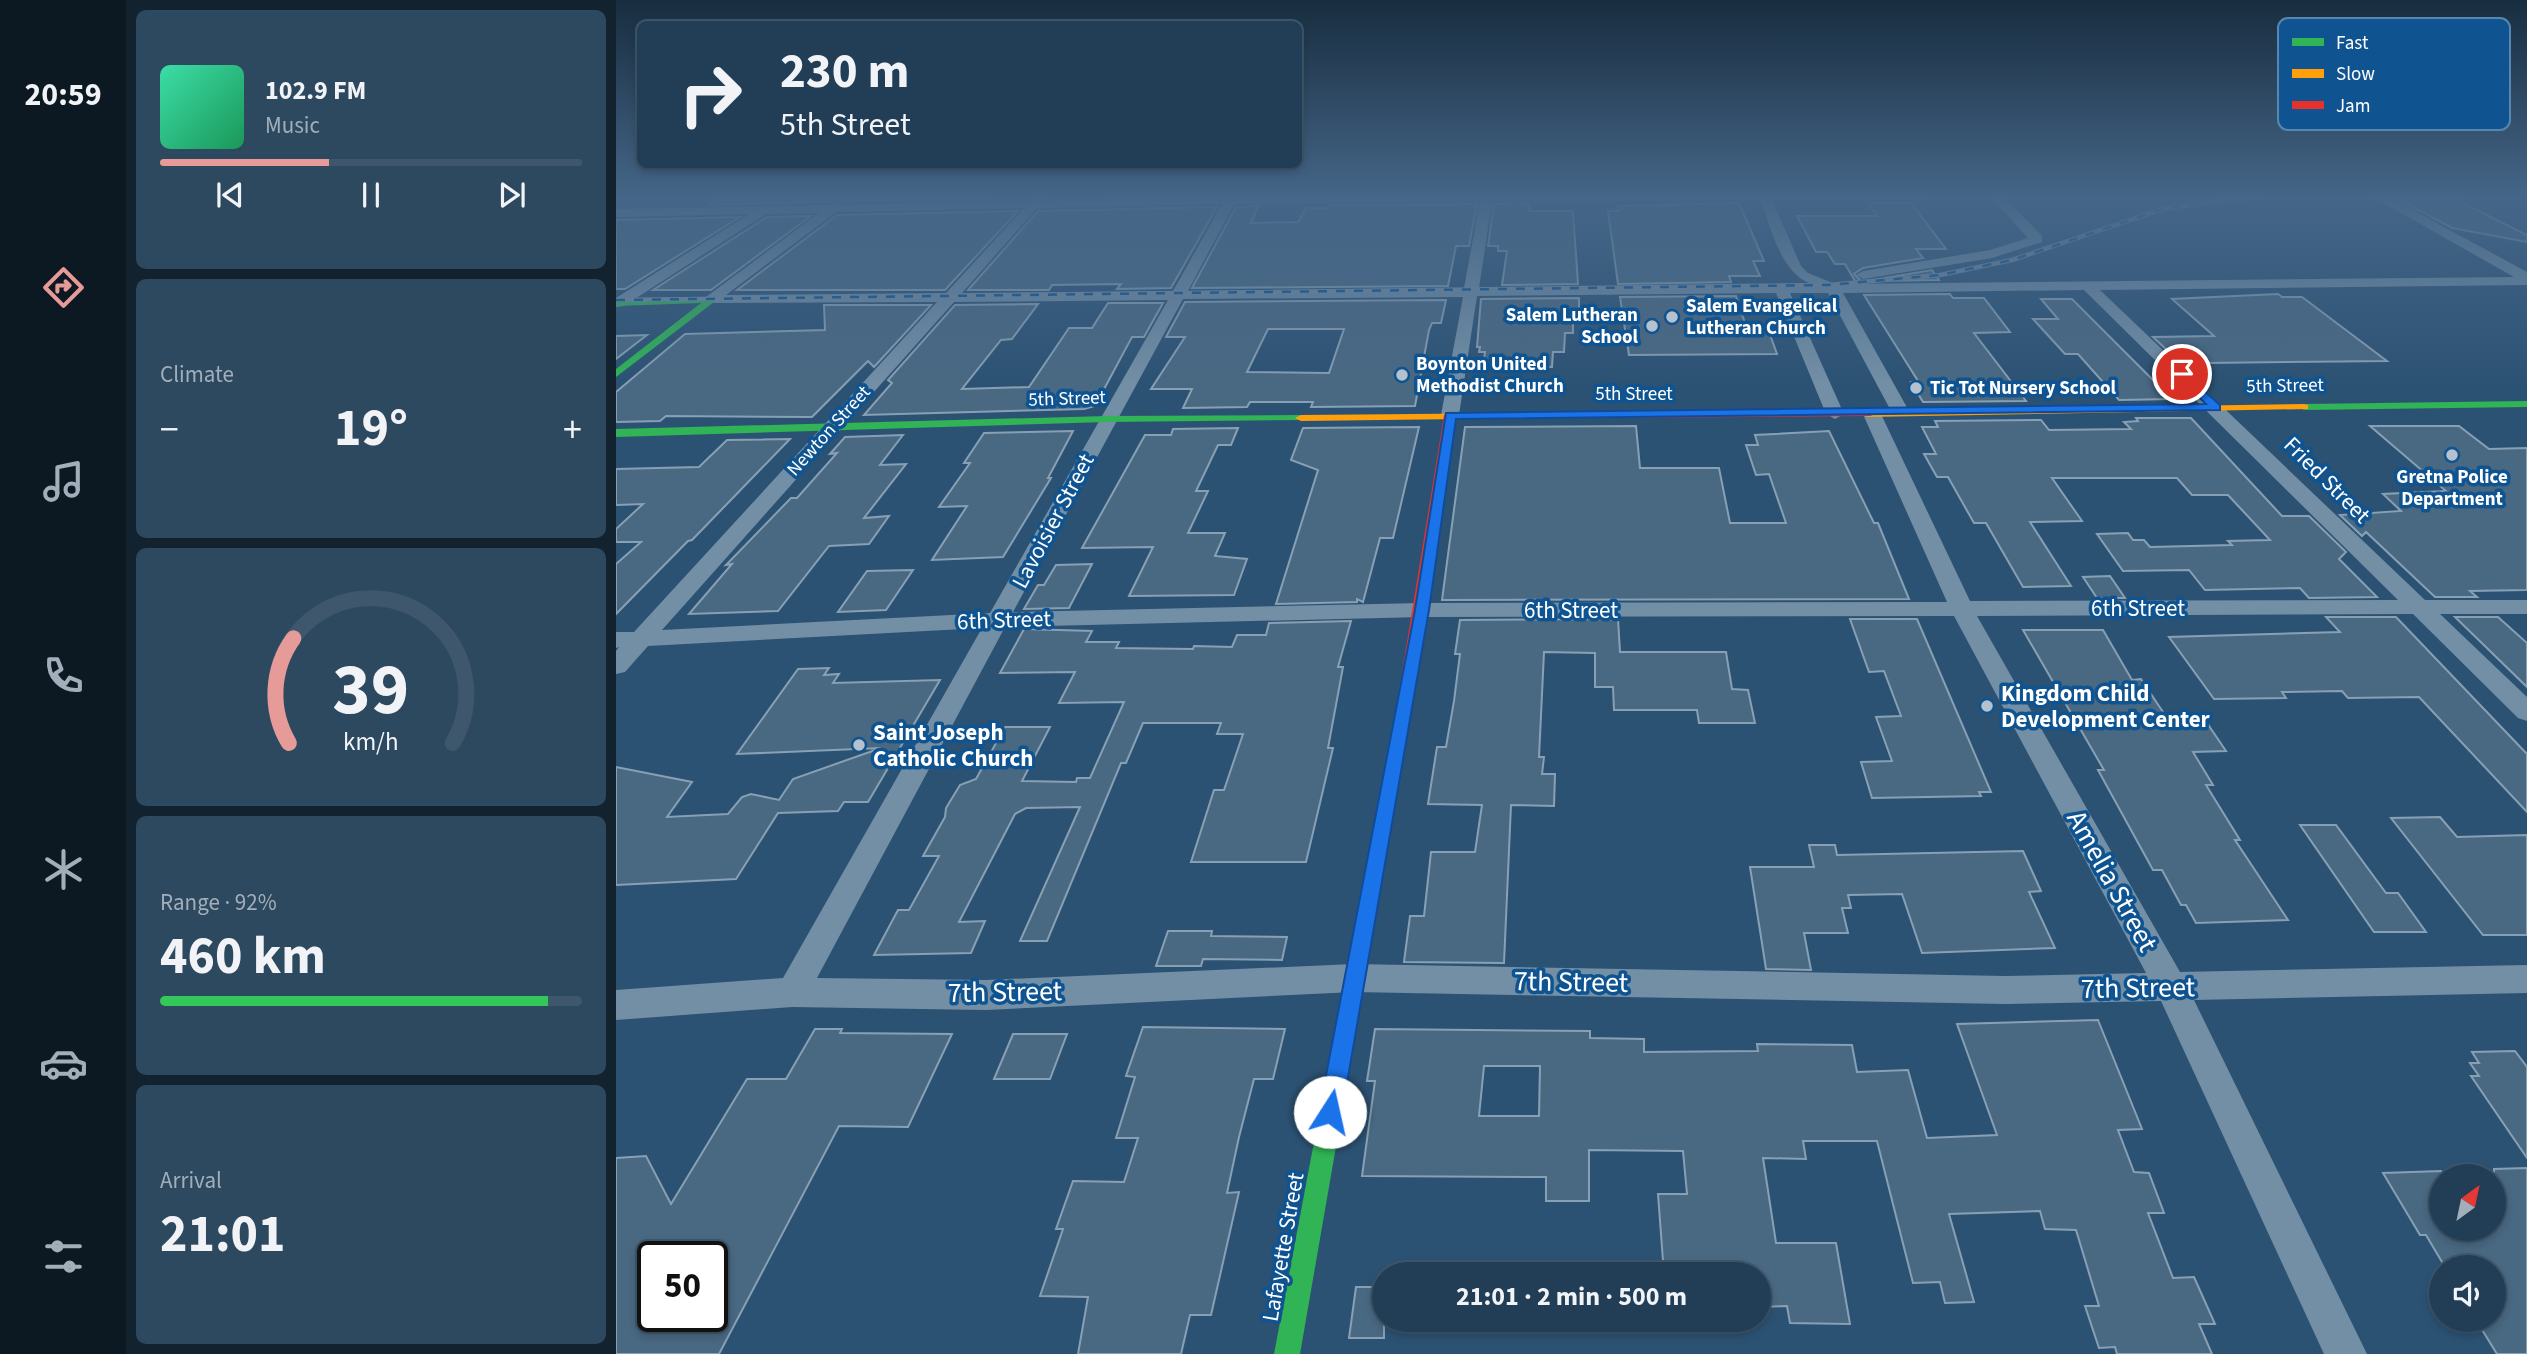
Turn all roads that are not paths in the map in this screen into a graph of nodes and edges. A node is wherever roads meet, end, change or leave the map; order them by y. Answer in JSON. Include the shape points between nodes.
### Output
{"nodes":[{"id":1,"x":686,"y":259,"type":"edge"},
{"id":2,"x":766,"y":259,"type":"edge"},
{"id":3,"x":984,"y":259,"type":"edge"},
{"id":4,"x":1199,"y":259,"type":"edge"},
{"id":5,"x":1476,"y":259,"type":"edge"},
{"id":6,"x":1791,"y":259,"type":"edge"},
{"id":7,"x":1965,"y":259,"type":"edge"},
{"id":8,"x":2490,"y":259,"type":"edge"},
{"id":9,"x":2527,"y":280,"type":"edge"},
{"id":10,"x":1816,"y":281,"type":"junction"},
{"id":11,"x":2088,"y":286,"type":"junction"},
{"id":12,"x":1782,"y":288,"type":"junction"},
{"id":13,"x":1833,"y":288,"type":"junction"},
{"id":14,"x":1471,"y":291,"type":"junction"},
{"id":15,"x":1181,"y":293,"type":"junction"},
{"id":16,"x":950,"y":296,"type":"junction"},
{"id":17,"x":711,"y":300,"type":"junction"},
{"id":18,"x":617,"y":304,"type":"edge"},
{"id":19,"x":616,"y":374,"type":"edge"},
{"id":20,"x":2527,"y":404,"type":"edge"},
{"id":21,"x":2216,"y":408,"type":"junction"},
{"id":22,"x":1885,"y":412,"type":"junction"},
{"id":23,"x":1835,"y":414,"type":"junction"},
{"id":24,"x":1450,"y":415,"type":"junction"},
{"id":25,"x":1107,"y":419,"type":"junction"},
{"id":26,"x":832,"y":427,"type":"junction"},
{"id":27,"x":616,"y":433,"type":"edge"},
{"id":28,"x":2418,"y":607,"type":"junction"},
{"id":29,"x":2527,"y":607,"type":"edge"},
{"id":30,"x":1962,"y":609,"type":"junction"},
{"id":31,"x":1422,"y":610,"type":"junction"},
{"id":32,"x":1000,"y":620,"type":"junction"},
{"id":33,"x":641,"y":639,"type":"junction"},
{"id":34,"x":616,"y":640,"type":"edge"},
{"id":35,"x":616,"y":666,"type":"edge"},
{"id":36,"x":2527,"y":712,"type":"edge"},
{"id":37,"x":1354,"y":978,"type":"junction"},
{"id":38,"x":2527,"y":979,"type":"edge"},
{"id":39,"x":2171,"y":987,"type":"junction"},
{"id":40,"x":792,"y":992,"type":"junction"},
{"id":41,"x":616,"y":1005,"type":"edge"},
{"id":42,"x":1287,"y":1354,"type":"edge"},
{"id":43,"x":2346,"y":1354,"type":"edge"}],
"edges":[{"from":1,"to":18,"type":"street"},
{"from":2,"to":17,"type":"street"},
{"from":3,"to":16,"type":"street","name":"Newton Street"},
{"from":4,"to":15,"type":"street","name":"Lavoisier Street"},
{"from":5,"to":14,"type":"street","name":"Lafayette Street"},
{"from":6,"to":10,"type":"street","via":[[1803,276]]},
{"from":7,"to":10,"type":"street"},
{"from":8,"to":9,"type":"street"},
{"from":9,"to":11,"type":"street"},
{"from":10,"to":12,"type":"street"},
{"from":10,"to":13,"type":"street"},
{"from":11,"to":13,"type":"street"},
{"from":11,"to":21,"type":"street","name":"Fried Street"},
{"from":12,"to":13,"type":"street"},
{"from":12,"to":14,"type":"street"},
{"from":12,"to":23,"type":"street"},
{"from":13,"to":22,"type":"street","name":"Amelia Street","via":[[1870,351]]},
{"from":14,"to":15,"type":"street"},
{"from":14,"to":24,"type":"street","name":"Lafayette Street"},
{"from":15,"to":16,"type":"street"},
{"from":15,"to":25,"type":"street","name":"Lavoisier Street"},
{"from":16,"to":17,"type":"street"},
{"from":16,"to":26,"type":"street","name":"Newton Street"},
{"from":17,"to":18,"type":"main road"},
{"from":17,"to":19,"type":"main road"},
{"from":20,"to":21,"type":"main road","name":"5th Street"},
{"from":21,"to":22,"type":"main road","name":"5th Street"},
{"from":21,"to":28,"type":"street","name":"Fried Street"},
{"from":22,"to":23,"type":"main road","name":"5th Street"},
{"from":22,"to":30,"type":"street","name":"Amelia Street"},
{"from":23,"to":24,"type":"main road","name":"5th Street"},
{"from":24,"to":25,"type":"main road","name":"5th Street"},
{"from":24,"to":31,"type":"main road","name":"Lafayette Street"},
{"from":25,"to":26,"type":"main road","name":"5th Street"},
{"from":25,"to":32,"type":"street","name":"Lavoisier Street"},
{"from":26,"to":27,"type":"main road","name":"5th Street"},
{"from":26,"to":33,"type":"street","name":"Newton Street"},
{"from":28,"to":29,"type":"street","name":"6th Street"},
{"from":28,"to":30,"type":"street","name":"6th Street"},
{"from":28,"to":36,"type":"street","name":"Fried Street"},
{"from":30,"to":31,"type":"street","name":"6th Street"},
{"from":30,"to":39,"type":"street","name":"Amelia Street"},
{"from":31,"to":32,"type":"street","name":"6th Street"},
{"from":31,"to":37,"type":"main road","name":"Lafayette Street"},
{"from":32,"to":33,"type":"street","name":"6th Street"},
{"from":32,"to":40,"type":"street","name":"Lavoisier Street"},
{"from":33,"to":34,"type":"street","name":"6th Street"},
{"from":33,"to":35,"type":"street","name":"Newton Street"},
{"from":37,"to":39,"type":"street","name":"7th Street","via":[[2005,990]]},
{"from":37,"to":40,"type":"street","name":"7th Street","via":[[986,995]]},
{"from":37,"to":42,"type":"main road","name":"Lafayette Street"},
{"from":38,"to":39,"type":"street","name":"7th Street"},
{"from":39,"to":43,"type":"street","name":"Amelia Street"},
{"from":40,"to":41,"type":"street","name":"7th Street"}]}
